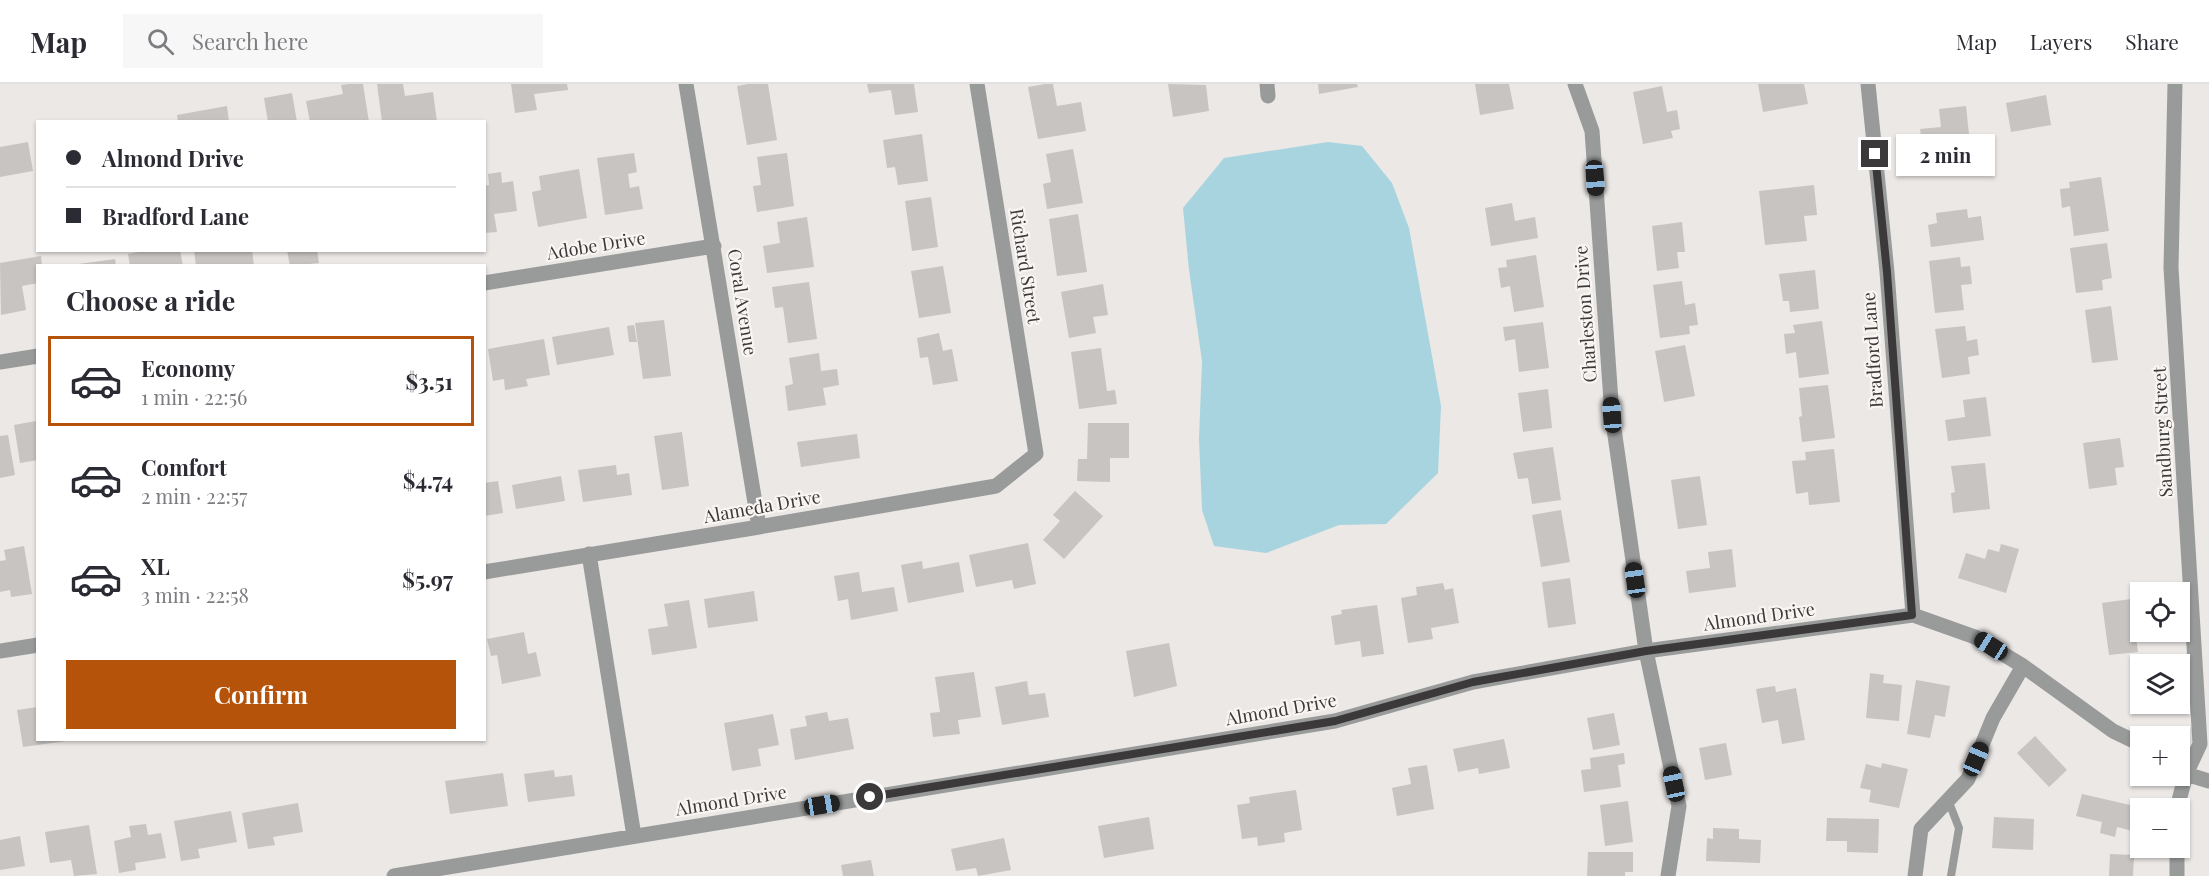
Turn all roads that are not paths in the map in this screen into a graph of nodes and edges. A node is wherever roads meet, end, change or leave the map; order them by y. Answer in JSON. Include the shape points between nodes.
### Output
{"nodes":[{"id":1,"x":686,"y":84,"type":"edge"},
{"id":2,"x":977,"y":84,"type":"edge"},
{"id":3,"x":1575,"y":84,"type":"edge"},
{"id":4,"x":1868,"y":84,"type":"edge"},
{"id":5,"x":2175,"y":84,"type":"edge"},
{"id":6,"x":714,"y":246,"type":"junction"},
{"id":7,"x":486,"y":283,"type":"edge"},
{"id":8,"x":36,"y":356,"type":"edge"},
{"id":9,"x":0,"y":362,"type":"edge"},
{"id":10,"x":1036,"y":454,"type":"joint"},
{"id":11,"x":759,"y":527,"type":"junction"},
{"id":12,"x":590,"y":554,"type":"junction"},
{"id":13,"x":486,"y":572,"type":"edge"},
{"id":14,"x":1912,"y":615,"type":"junction"},
{"id":15,"x":36,"y":645,"type":"edge"},
{"id":16,"x":0,"y":651,"type":"edge"},
{"id":17,"x":1646,"y":651,"type":"junction"},
{"id":18,"x":2023,"y":666,"type":"junction"},
{"id":19,"x":2130,"y":739,"type":"edge"},
{"id":20,"x":2190,"y":760,"type":"edge"},
{"id":21,"x":2190,"y":774,"type":"edge"},
{"id":22,"x":2209,"y":781,"type":"edge"},
{"id":23,"x":1948,"y":800,"type":"junction"},
{"id":24,"x":634,"y":836,"type":"junction"},
{"id":25,"x":2177,"y":858,"type":"edge"},
{"id":26,"x":394,"y":876,"type":"edge"},
{"id":27,"x":1668,"y":876,"type":"edge"},
{"id":28,"x":1915,"y":876,"type":"edge"},
{"id":29,"x":1951,"y":876,"type":"edge"},
{"id":30,"x":2177,"y":876,"type":"edge"}],
"edges":[{"from":1,"to":6,"type":"street","name":"Coral Avenue"},
{"from":2,"to":10,"type":"street","name":"Richard Street"},
{"from":3,"to":17,"type":"street","name":"Charleston Drive","via":[[1592,131],[1612,415]]},
{"from":4,"to":14,"type":"street","name":"Bradford Lane","via":[[1887,272]]},
{"from":5,"to":20,"type":"street","name":"Sandburg Street","via":[[2171,268],[2200,744]]},
{"from":6,"to":7,"type":"street","name":"Adobe Drive"},
{"from":6,"to":11,"type":"street","name":"Coral Avenue"},
{"from":8,"to":9,"type":"street"},
{"from":10,"to":11,"type":"street","name":"Alameda Drive","via":[[996,486]]},
{"from":11,"to":12,"type":"street","name":"Alameda Drive"},
{"from":12,"to":13,"type":"street","name":"Alameda Drive"},
{"from":12,"to":24,"type":"street"},
{"from":14,"to":17,"type":"street","name":"Almond Drive"},
{"from":14,"to":18,"type":"street","name":"Almond Drive","via":[[1975,637]]},
{"from":15,"to":16,"type":"street"},
{"from":17,"to":24,"type":"street","name":"Almond Drive","via":[[1473,682],[1335,721]]},
{"from":17,"to":27,"type":"street","name":"Charleston Drive","via":[[1678,806]]},
{"from":18,"to":19,"type":"street","name":"Almond Drive"},
{"from":18,"to":23,"type":"street","via":[[1993,718],[1968,779]]},
{"from":21,"to":22,"type":"street"},
{"from":23,"to":28,"type":"street","via":[[1921,829]]},
{"from":23,"to":29,"type":"lane","via":[[1959,828]]},
{"from":24,"to":26,"type":"street","name":"Almond Drive"},
{"from":25,"to":30,"type":"street"}]}
